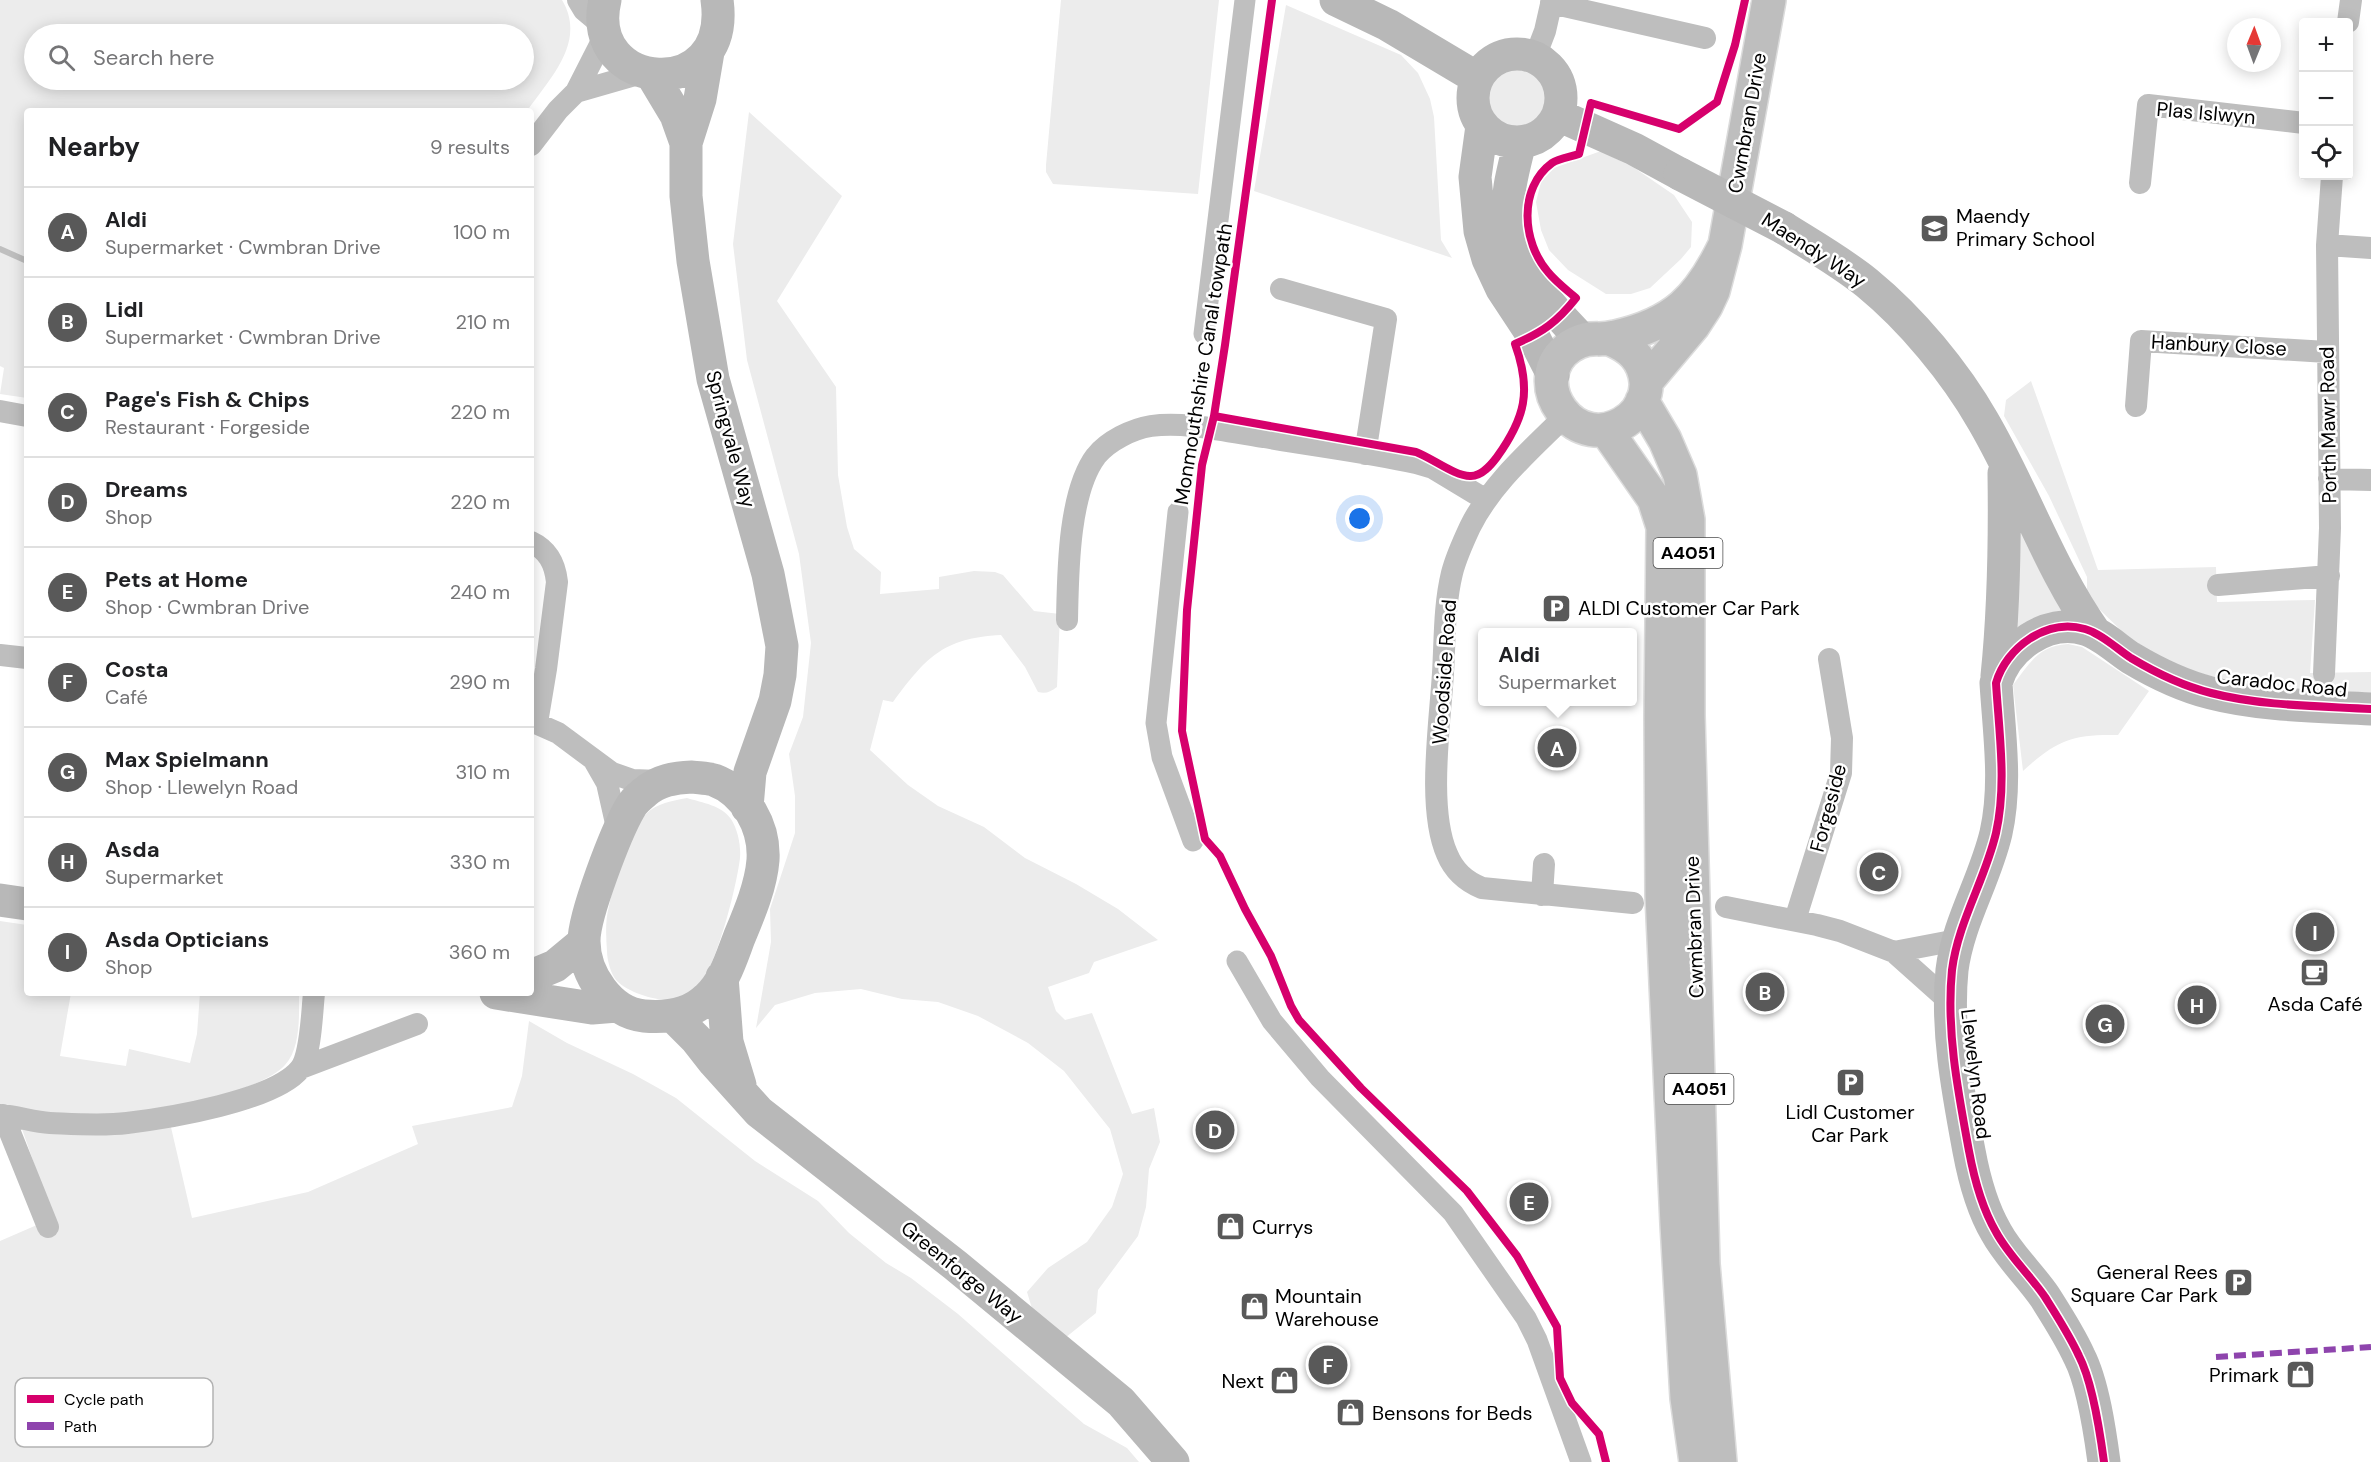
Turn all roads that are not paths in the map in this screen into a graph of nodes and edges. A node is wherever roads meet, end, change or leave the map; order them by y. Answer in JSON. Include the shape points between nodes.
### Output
{"nodes":[{"id":1,"x":578,"y":0,"type":"edge"},
{"id":2,"x":1336,"y":0,"type":"edge"},
{"id":3,"x":1769,"y":0,"type":"edge"},
{"id":4,"x":2351,"y":0,"type":"edge"},
{"id":5,"x":1552,"y":2,"type":"edge"},
{"id":6,"x":721,"y":6,"type":"edge"},
{"id":7,"x":2349,"y":18,"type":"edge"},
{"id":8,"x":604,"y":20,"type":"edge"},
{"id":9,"x":1706,"y":38,"type":"dead end"},
{"id":10,"x":708,"y":52,"type":"junction"},
{"id":11,"x":1534,"y":57,"type":"junction"},
{"id":12,"x":647,"y":74,"type":"junction"},
{"id":13,"x":1477,"y":78,"type":"junction"},
{"id":14,"x":576,"y":92,"type":"junction"},
{"id":15,"x":1558,"y":115,"type":"junction"},
{"id":16,"x":2299,"y":122,"type":"edge"},
{"id":17,"x":1482,"y":126,"type":"junction"},
{"id":18,"x":534,"y":142,"type":"edge"},
{"id":19,"x":1520,"y":142,"type":"junction"},
{"id":20,"x":686,"y":143,"type":"junction"},
{"id":21,"x":2332,"y":180,"type":"edge"},
{"id":22,"x":2140,"y":183,"type":"dead end"},
{"id":23,"x":1725,"y":245,"type":"junction"},
{"id":24,"x":2327,"y":245,"type":"junction"},
{"id":25,"x":2371,"y":248,"type":"edge"},
{"id":26,"x":1281,"y":289,"type":"dead end"},
{"id":27,"x":1596,"y":339,"type":"junction"},
{"id":28,"x":2327,"y":352,"type":"junction"},
{"id":29,"x":1553,"y":375,"type":"junction"},
{"id":30,"x":1644,"y":392,"type":"junction"},
{"id":31,"x":2136,"y":406,"type":"dead end"},
{"id":32,"x":0,"y":411,"type":"edge"},
{"id":33,"x":24,"y":415,"type":"edge"},
{"id":34,"x":1565,"y":416,"type":"junction"},
{"id":35,"x":1606,"y":430,"type":"junction"},
{"id":36,"x":1365,"y":454,"type":"junction"},
{"id":37,"x":2004,"y":463,"type":"junction"},
{"id":38,"x":2329,"y":479,"type":"junction"},
{"id":39,"x":2371,"y":480,"type":"edge"},
{"id":40,"x":1486,"y":500,"type":"junction"},
{"id":41,"x":534,"y":544,"type":"edge"},
{"id":42,"x":2329,"y":576,"type":"junction"},
{"id":43,"x":2218,"y":585,"type":"dead end"},
{"id":44,"x":1066,"y":620,"type":"dead end"},
{"id":45,"x":2096,"y":634,"type":"junction"},
{"id":46,"x":0,"y":655,"type":"edge"},
{"id":47,"x":24,"y":658,"type":"edge"},
{"id":48,"x":1829,"y":659,"type":"dead end"},
{"id":49,"x":2324,"y":674,"type":"dead end"},
{"id":50,"x":1996,"y":683,"type":"junction"},
{"id":51,"x":2371,"y":709,"type":"edge"},
{"id":52,"x":534,"y":722,"type":"edge"},
{"id":53,"x":763,"y":730,"type":"junction"},
{"id":54,"x":595,"y":762,"type":"junction"},
{"id":55,"x":676,"y":779,"type":"junction"},
{"id":56,"x":747,"y":807,"type":"junction"},
{"id":57,"x":618,"y":832,"type":"junction"},
{"id":58,"x":1544,"y":864,"type":"dead end"},
{"id":59,"x":1542,"y":894,"type":"junction"},
{"id":60,"x":0,"y":900,"type":"edge"},
{"id":61,"x":1634,"y":903,"type":"dead end"},
{"id":62,"x":24,"y":904,"type":"edge"},
{"id":63,"x":1726,"y":908,"type":"dead end"},
{"id":64,"x":1796,"y":920,"type":"junction"},
{"id":65,"x":1957,"y":940,"type":"junction"},
{"id":66,"x":584,"y":942,"type":"junction"},
{"id":67,"x":1894,"y":952,"type":"junction"},
{"id":68,"x":534,"y":975,"type":"edge"},
{"id":69,"x":722,"y":977,"type":"junction"},
{"id":70,"x":314,"y":996,"type":"edge"},
{"id":71,"x":515,"y":996,"type":"edge"},
{"id":72,"x":1950,"y":1002,"type":"junction"},
{"id":73,"x":617,"y":1006,"type":"junction"},
{"id":74,"x":672,"y":1016,"type":"junction"},
{"id":75,"x":417,"y":1024,"type":"dead end"},
{"id":76,"x":301,"y":1068,"type":"junction"},
{"id":77,"x":742,"y":1092,"type":"junction"},
{"id":78,"x":1,"y":1115,"type":"edge"},
{"id":79,"x":48,"y":1227,"type":"dead end"},
{"id":80,"x":1173,"y":1462,"type":"edge"},
{"id":81,"x":1696,"y":1462,"type":"edge"},
{"id":82,"x":1720,"y":1462,"type":"edge"},
{"id":83,"x":2104,"y":1462,"type":"edge"}],
"edges":[{"from":1,"to":8,"type":"street","via":[[584,10]]},
{"from":2,"to":13,"type":"street","via":[[1388,25]]},
{"from":3,"to":23,"type":"main road","name":"Cwmbran Drive"},
{"from":4,"to":7,"type":"street"},
{"from":5,"to":9,"type":"street"},
{"from":5,"to":11,"type":"street"},
{"from":6,"to":10,"type":"street","via":[[717,36]]},
{"from":8,"to":12,"type":"street","via":[[613,51],[626,64]]},
{"from":8,"to":14,"type":"street"},
{"from":10,"to":12,"type":"street","via":[[683,72]]},
{"from":10,"to":20,"type":"street","name":"Springvale Way","via":[[700,99]]},
{"from":11,"to":13,"type":"street","via":[[1522,54],[1496,59]]},
{"from":11,"to":15,"type":"street","via":[[1545,63],[1558,82]]},
{"from":12,"to":14,"type":"street"},
{"from":12,"to":20,"type":"street","name":"Springvale Way","via":[[676,115]]},
{"from":13,"to":17,"type":"street","via":[[1472,102]]},
{"from":14,"to":18,"type":"street"},
{"from":15,"to":19,"type":"street","via":[[1543,134]]},
{"from":15,"to":37,"type":"street","name":"Maendy Way","bridge":true,"via":[[1784,228],[1866,282],[1903,315],[1962,388],[1984,421]]},
{"from":16,"to":22,"type":"street","name":"Plas Islwyn","via":[[2148,105]]},
{"from":17,"to":19,"type":"street","via":[[1506,141]]},
{"from":17,"to":29,"type":"street","via":[[1474,177],[1480,231],[1488,260]]},
{"from":19,"to":27,"type":"street","name":"Cwmbran Drive","via":[[1508,197],[1513,244],[1528,277]]},
{"from":20,"to":53,"type":"street","name":"Springvale Way","via":[[686,195],[704,333],[718,399],[768,574],[782,646],[775,701]]},
{"from":21,"to":24,"type":"street","name":"Porth Mawr Road"},
{"from":23,"to":27,"type":"main road","name":"Cwmbran Drive","via":[[1701,289],[1662,322],[1642,331]]},
{"from":23,"to":30,"type":"main road","name":"Cwmbran Drive","via":[[1706,306]]},
{"from":24,"to":25,"type":"street"},
{"from":24,"to":28,"type":"street","name":"Porth Mawr Road"},
{"from":26,"to":36,"type":"street","via":[[1386,319]]},
{"from":27,"to":29,"type":"main road","name":"Cwmbran Drive","via":[[1568,348]]},
{"from":27,"to":30,"type":"main road","name":"Cwmbran Drive","number":"A4051","via":[[1624,344],[1635,354],[1643,367]]},
{"from":28,"to":31,"type":"street","name":"Hanbury Close","via":[[2141,341]]},
{"from":28,"to":38,"type":"street","name":"Porth Mawr Road"},
{"from":29,"to":34,"type":"main road","via":[[1553,394]]},
{"from":30,"to":35,"type":"main road","name":"Cwmbran Drive","via":[[1634,415]]},
{"from":30,"to":82,"type":"main road","name":"Cwmbran Drive","number":"A4051","via":[[1680,475],[1688,520],[1688,715],[1703,1264]]},
{"from":32,"to":33,"type":"street"},
{"from":34,"to":35,"type":"main road","via":[[1586,429]]},
{"from":34,"to":40,"type":"street","name":"Woodside Road"},
{"from":35,"to":81,"type":"main road","name":"Cwmbran Drive","number":"A4051","via":[[1654,499],[1663,527],[1662,895],[1677,1235],[1687,1398]]},
{"from":36,"to":40,"type":"street","via":[[1433,468]]},
{"from":36,"to":44,"type":"street","via":[[1170,425],[1150,426],[1118,438],[1096,455],[1079,494],[1068,568]]},
{"from":37,"to":45,"type":"street","name":"Maendy Way","via":[[2062,581]]},
{"from":37,"to":50,"type":"street","name":"Maendy Way","via":[[2002,628]]},
{"from":38,"to":39,"type":"street"},
{"from":38,"to":42,"type":"street","name":"Porth Mawr Road"},
{"from":40,"to":59,"type":"street","name":"Woodside Road","via":[[1461,548],[1447,598],[1438,748],[1438,824],[1453,867],[1470,883],[1495,890]]},
{"from":41,"to":52,"type":"street","via":[[551,559],[557,582],[546,669]]},
{"from":42,"to":43,"type":"street"},
{"from":42,"to":49,"type":"street","name":"Porth Mawr Road"},
{"from":45,"to":50,"type":"street","name":"Llewelyn Road","via":[[2071,628],[2038,634],[2010,655]]},
{"from":45,"to":51,"type":"street","name":"Caradoc Road","via":[[2154,671],[2212,694]]},
{"from":46,"to":47,"type":"street"},
{"from":48,"to":64,"type":"street","name":"Forgeside","via":[[1842,738],[1841,772]]},
{"from":50,"to":65,"type":"street","name":"Llewelyn Road","via":[[2002,773],[1999,813],[1986,865]]},
{"from":52,"to":54,"type":"street","via":[[558,733]]},
{"from":53,"to":55,"type":"street","name":"Springvale Way","via":[[723,764]]},
{"from":53,"to":56,"type":"street","name":"Springvale Way","via":[[750,772]]},
{"from":54,"to":55,"type":"street","via":[[632,780]]},
{"from":54,"to":57,"type":"street","via":[[607,783]]},
{"from":55,"to":56,"type":"street","name":"Greenforge Way","via":[[712,779],[732,789]]},
{"from":55,"to":57,"type":"street","name":"Greenforge Way","via":[[644,792],[631,806]]},
{"from":56,"to":69,"type":"street","name":"Greenforge Way","via":[[761,836],[763,861],[751,908]]},
{"from":57,"to":66,"type":"street","name":"Greenforge Way","via":[[585,927]]},
{"from":58,"to":59,"type":"street"},
{"from":59,"to":61,"type":"street","name":"Woodside Road"},
{"from":60,"to":62,"type":"street"},
{"from":63,"to":64,"type":"street"},
{"from":64,"to":67,"type":"street","via":[[1840,931]]},
{"from":65,"to":67,"type":"street"},
{"from":65,"to":72,"type":"street","name":"Llewelyn Road"},
{"from":66,"to":68,"type":"street","via":[[555,966]]},
{"from":66,"to":73,"type":"street","name":"Greenforge Way","via":[[592,974],[603,993]]},
{"from":67,"to":72,"type":"street"},
{"from":69,"to":74,"type":"street","name":"Greenforge Way","via":[[696,1007]]},
{"from":69,"to":77,"type":"street","name":"Greenforge Way","via":[[727,1042]]},
{"from":70,"to":76,"type":"street","via":[[310,1036]]},
{"from":71,"to":73,"type":"street","name":"Greenforge Way","via":[[591,1008]]},
{"from":72,"to":83,"type":"street","name":"Llewelyn Road","via":[[1969,1153],[1982,1200],[1996,1233],[2045,1297],[2080,1358]]},
{"from":73,"to":74,"type":"street","name":"Greenforge Way","via":[[641,1016]]},
{"from":74,"to":77,"type":"street","name":"Greenforge Way"},
{"from":75,"to":76,"type":"street"},
{"from":76,"to":78,"type":"street","via":[[250,1098],[125,1123],[48,1122]]},
{"from":77,"to":80,"type":"street","name":"Greenforge Way","via":[[778,1128],[955,1265],[1121,1402]]},
{"from":78,"to":79,"type":"street"}]}
